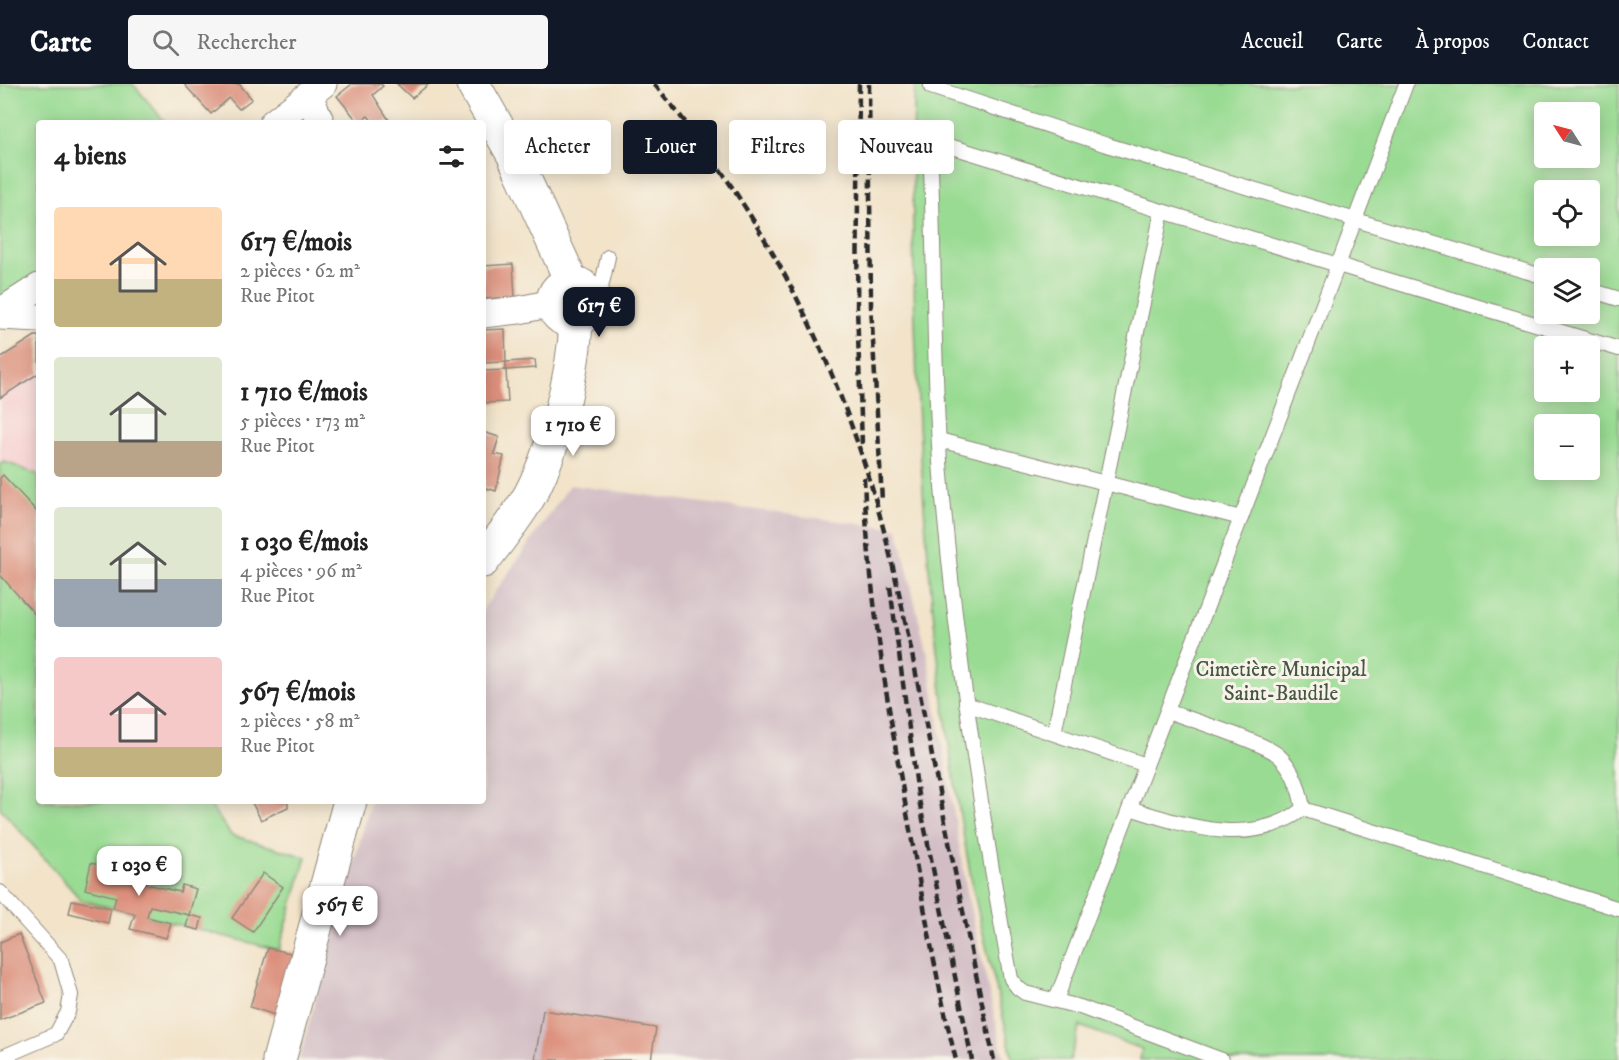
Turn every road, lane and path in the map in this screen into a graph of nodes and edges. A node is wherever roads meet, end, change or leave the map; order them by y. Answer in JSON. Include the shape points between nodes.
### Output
{"nodes":[{"id":1,"x":473,"y":84,"type":"edge"},
{"id":2,"x":931,"y":84,"type":"edge"},
{"id":3,"x":1406,"y":84,"type":"edge"},
{"id":4,"x":316,"y":90,"type":"edge"},
{"id":5,"x":277,"y":120,"type":"edge"},
{"id":6,"x":321,"y":120,"type":"edge"},
{"id":7,"x":1162,"y":211,"type":"junction"},
{"id":8,"x":1355,"y":219,"type":"junction"},
{"id":9,"x":608,"y":257,"type":"dead end"},
{"id":10,"x":1338,"y":265,"type":"junction"},
{"id":11,"x":1534,"y":274,"type":"edge"},
{"id":12,"x":36,"y":289,"type":"edge"},
{"id":13,"x":1600,"y":293,"type":"edge"},
{"id":14,"x":1619,"y":299,"type":"edge"},
{"id":15,"x":572,"y":300,"type":"junction"},
{"id":16,"x":0,"y":314,"type":"edge"},
{"id":17,"x":486,"y":314,"type":"edge"},
{"id":18,"x":36,"y":318,"type":"edge"},
{"id":19,"x":1619,"y":349,"type":"edge"},
{"id":20,"x":939,"y":440,"type":"junction"},
{"id":21,"x":1106,"y":483,"type":"junction"},
{"id":22,"x":1241,"y":518,"type":"junction"},
{"id":23,"x":486,"y":557,"type":"edge"},
{"id":24,"x":966,"y":704,"type":"junction"},
{"id":25,"x":1167,"y":711,"type":"junction"},
{"id":26,"x":1054,"y":733,"type":"junction"},
{"id":27,"x":1146,"y":765,"type":"junction"},
{"id":28,"x":349,"y":804,"type":"edge"},
{"id":29,"x":1130,"y":808,"type":"junction"},
{"id":30,"x":1303,"y":809,"type":"junction"},
{"id":31,"x":0,"y":892,"type":"edge"},
{"id":32,"x":1619,"y":909,"type":"edge"},
{"id":33,"x":1056,"y":1000,"type":"junction"},
{"id":34,"x":0,"y":1058,"type":"edge"},
{"id":35,"x":279,"y":1060,"type":"edge"},
{"id":36,"x":1222,"y":1060,"type":"edge"}],
"edges":[{"from":1,"to":15,"type":"street","via":[[513,154]]},
{"from":2,"to":8,"type":"lane","via":[[1107,145]]},
{"from":3,"to":8,"type":"lane"},
{"from":4,"to":5,"type":"street"},
{"from":4,"to":6,"type":"street"},
{"from":7,"to":10,"type":"lane"},
{"from":7,"to":20,"type":"lane","via":[[956,148],[938,153],[931,171]]},
{"from":7,"to":21,"type":"lane"},
{"from":8,"to":10,"type":"lane"},
{"from":8,"to":11,"type":"lane"},
{"from":9,"to":15,"type":"lane","via":[[601,288]]},
{"from":10,"to":19,"type":"lane"},
{"from":10,"to":22,"type":"lane"},
{"from":12,"to":16,"type":"street"},
{"from":13,"to":14,"type":"lane"},
{"from":15,"to":17,"type":"street"},
{"from":15,"to":23,"type":"street","via":[[574,355],[546,458],[530,495]]},
{"from":16,"to":18,"type":"street"},
{"from":20,"to":21,"type":"lane"},
{"from":20,"to":24,"type":"lane","via":[[957,647]]},
{"from":21,"to":22,"type":"lane"},
{"from":21,"to":26,"type":"lane"},
{"from":22,"to":25,"type":"lane"},
{"from":24,"to":26,"type":"lane"},
{"from":24,"to":33,"type":"lane","via":[[1011,979],[1025,993]]},
{"from":25,"to":27,"type":"lane"},
{"from":25,"to":30,"type":"lane","via":[[1276,753],[1291,771]]},
{"from":26,"to":27,"type":"lane"},
{"from":27,"to":29,"type":"lane"},
{"from":28,"to":35,"type":"street"},
{"from":29,"to":30,"type":"lane","via":[[1181,825],[1238,831],[1278,824]]},
{"from":29,"to":33,"type":"lane"},
{"from":30,"to":32,"type":"lane"},
{"from":31,"to":34,"type":"lane","via":[[61,960],[71,995],[68,1012],[56,1034]]},
{"from":33,"to":36,"type":"lane"}]}
